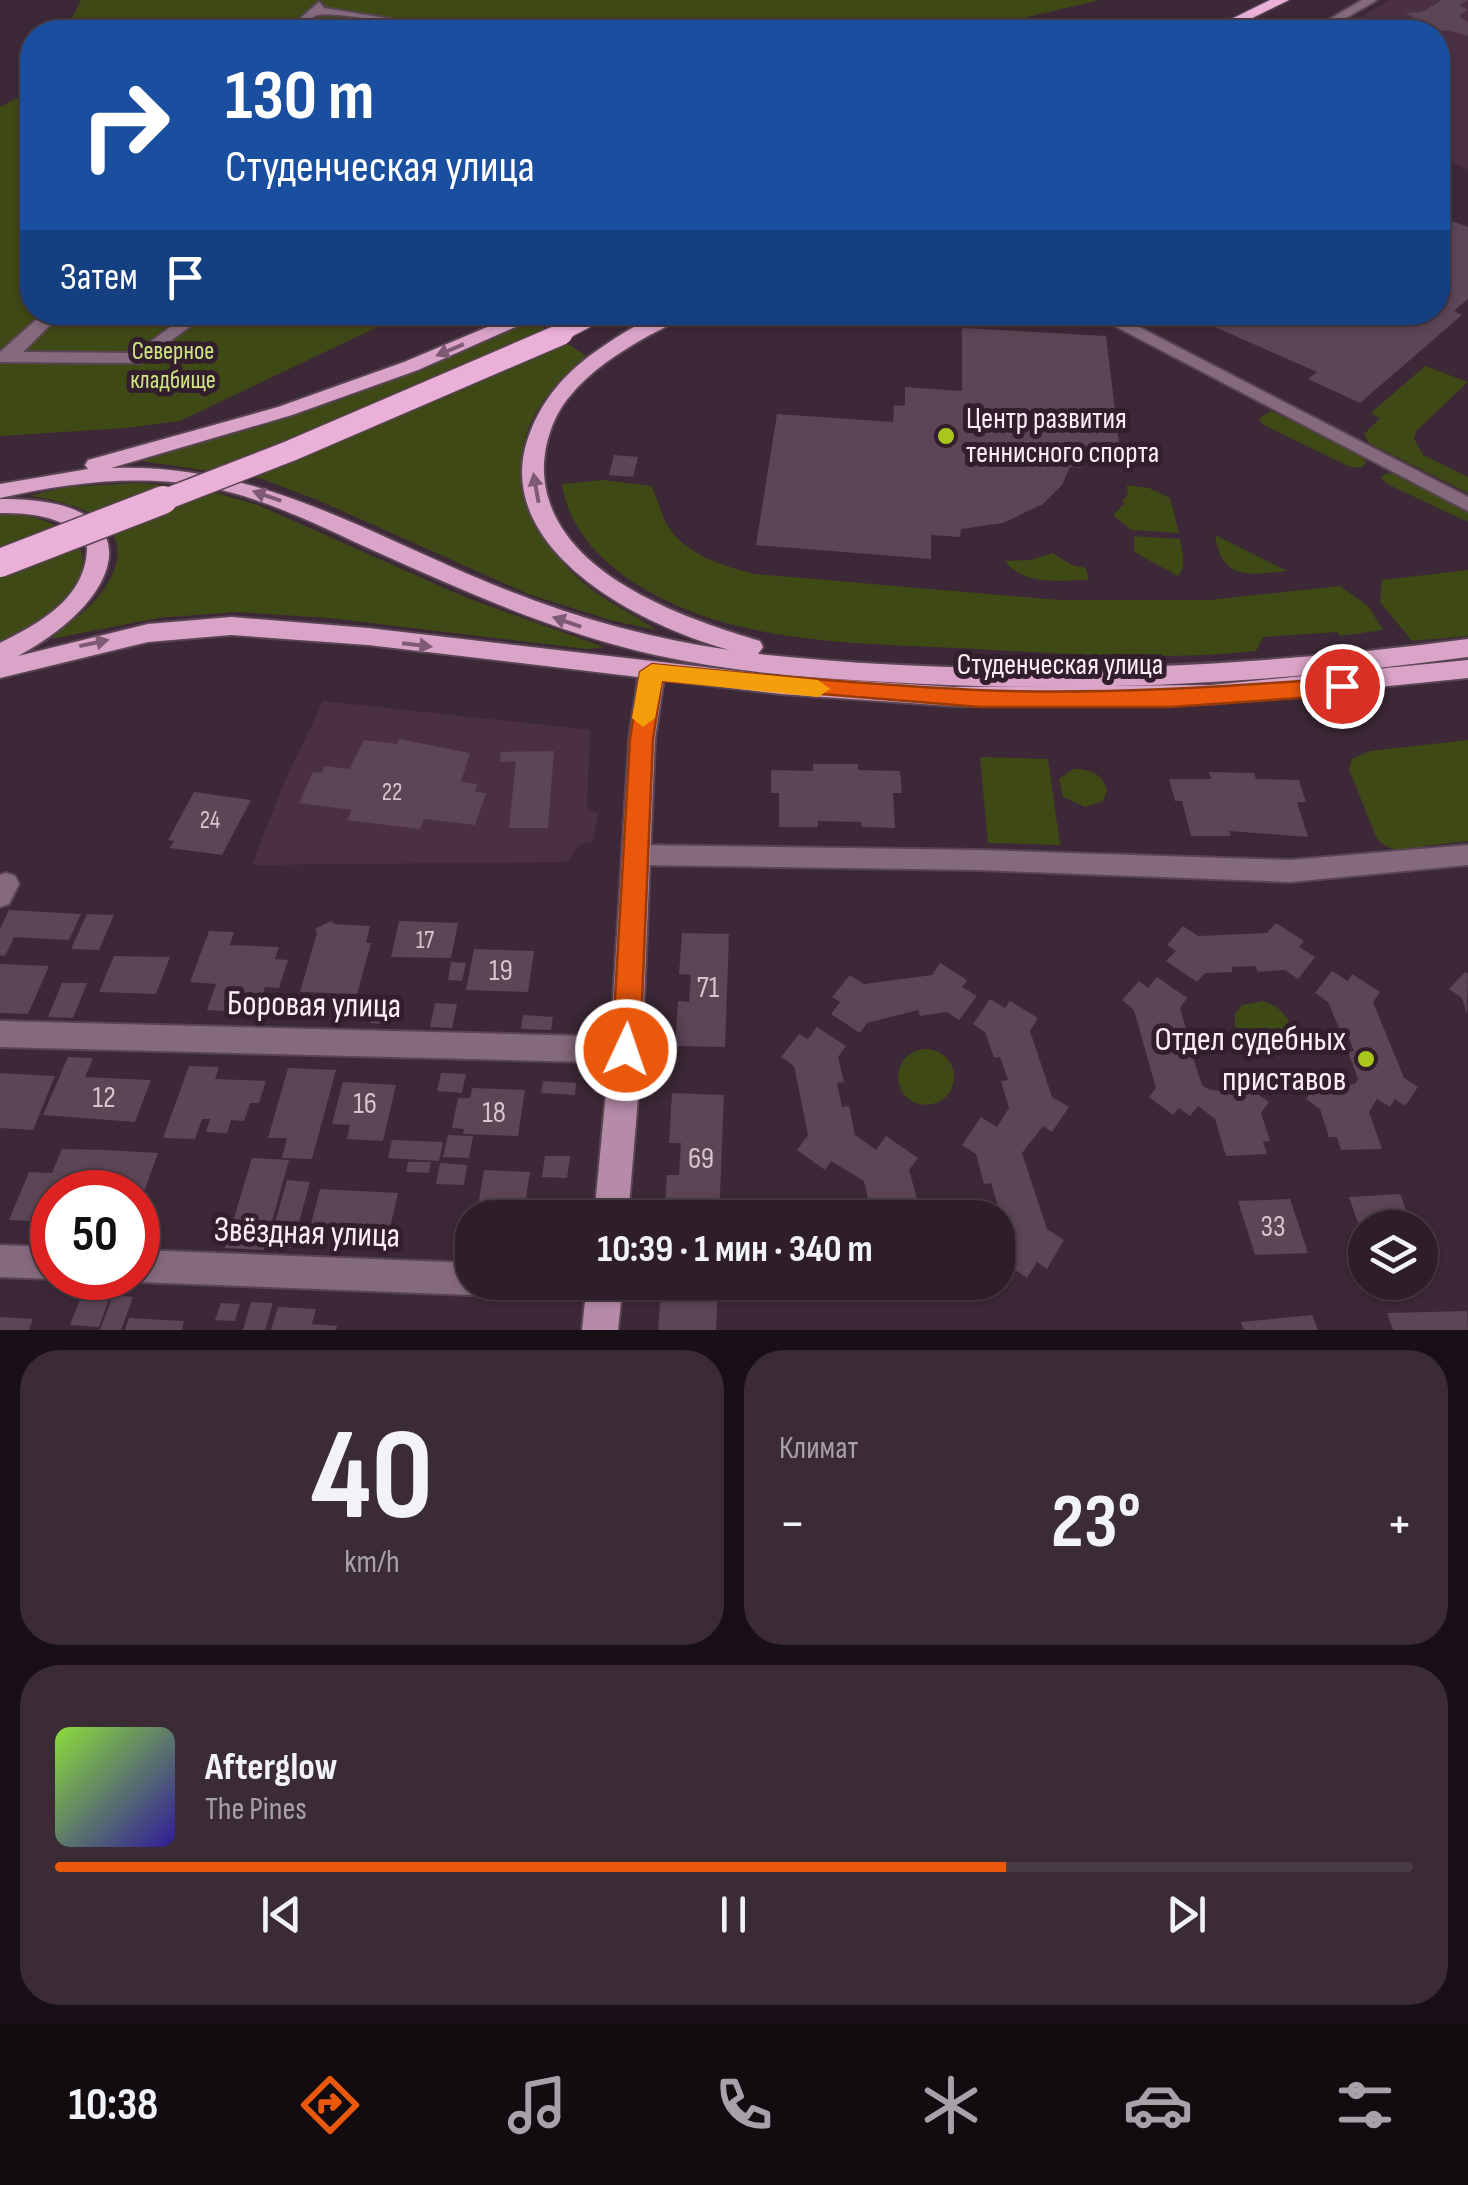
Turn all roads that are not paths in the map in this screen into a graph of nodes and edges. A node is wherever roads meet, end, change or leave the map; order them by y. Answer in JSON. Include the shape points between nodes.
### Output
{"nodes":[{"id":1,"x":325,"y":0,"type":"edge"},
{"id":2,"x":1282,"y":0,"type":"edge"},
{"id":3,"x":1372,"y":0,"type":"edge"},
{"id":4,"x":311,"y":14,"type":"junction"},
{"id":5,"x":305,"y":20,"type":"edge"},
{"id":6,"x":390,"y":20,"type":"edge"},
{"id":7,"x":1239,"y":20,"type":"edge"},
{"id":8,"x":1336,"y":20,"type":"edge"},
{"id":9,"x":40,"y":325,"type":"edge"},
{"id":10,"x":184,"y":325,"type":"edge"},
{"id":11,"x":509,"y":325,"type":"edge"},
{"id":12,"x":582,"y":325,"type":"edge"},
{"id":13,"x":655,"y":325,"type":"edge"},
{"id":14,"x":1121,"y":325,"type":"edge"},
{"id":15,"x":3,"y":357,"type":"edge"},
{"id":16,"x":1,"y":496,"type":"edge"},
{"id":17,"x":1468,"y":504,"type":"edge"},
{"id":18,"x":0,"y":563,"type":"edge"},
{"id":19,"x":1468,"y":648,"type":"edge"},
{"id":20,"x":0,"y":654,"type":"edge"},
{"id":21,"x":656,"y":660,"type":"junction"},
{"id":22,"x":0,"y":668,"type":"edge"},
{"id":23,"x":1468,"y":669,"type":"edge"},
{"id":24,"x":1210,"y":677,"type":"junction"},
{"id":25,"x":638,"y":854,"type":"junction"},
{"id":26,"x":1468,"y":856,"type":"edge"},
{"id":27,"x":0,"y":1034,"type":"edge"},
{"id":28,"x":626,"y":1050,"type":"junction"},
{"id":29,"x":613,"y":1200,"type":"edge"},
{"id":30,"x":0,"y":1261,"type":"edge"},
{"id":31,"x":30,"y":1262,"type":"edge"},
{"id":32,"x":160,"y":1267,"type":"edge"},
{"id":33,"x":455,"y":1278,"type":"edge"},
{"id":34,"x":603,"y":1300,"type":"edge"},
{"id":35,"x":600,"y":1330,"type":"edge"}],
"edges":[{"from":1,"to":4,"type":"street"},
{"from":2,"to":7,"type":"highway"},
{"from":3,"to":8,"type":"street"},
{"from":4,"to":5,"type":"street"},
{"from":4,"to":6,"type":"street"},
{"from":9,"to":15,"type":"street"},
{"from":10,"to":15,"type":"street","via":[[140,358]]},
{"from":11,"to":16,"type":"main road","one_way":true,"via":[[285,411]]},
{"from":12,"to":18,"type":"highway","bridge":true,"via":[[290,451]]},
{"from":24,"to":13,"type":"main road","one_way":true,"via":[[760,648],[674,624],[616,593],[578,563],[548,525],[534,483],[535,444],[550,408],[583,371]]},
{"from":14,"to":17,"type":"street"},
{"from":16,"to":20,"type":"main road","via":[[68,515],[88,531],[98,552],[96,577],[76,604]]},
{"from":21,"to":16,"type":"main road","one_way":true,"via":[[287,503],[222,482],[76,477]]},
{"from":19,"to":24,"type":"main road","name":"Студенческая улица"},
{"from":22,"to":21,"type":"main road","one_way":true,"via":[[128,636],[231,626]]},
{"from":21,"to":23,"type":"main road","name":"Студенческая улица","via":[[894,694],[1117,700],[1342,686]]},
{"from":21,"to":24,"type":"main road","name":"Студенческая улица","via":[[1072,680]]},
{"from":21,"to":25,"type":"main road","via":[[642,739]]},
{"from":25,"to":26,"type":"street","via":[[1272,871]]},
{"from":25,"to":28,"type":"main road"},
{"from":27,"to":28,"type":"street","name":"Боровая улица"},
{"from":28,"to":29,"type":"main road"},
{"from":30,"to":31,"type":"street"},
{"from":32,"to":33,"type":"street","name":"Звёздная улица"},
{"from":34,"to":35,"type":"main road"}]}
